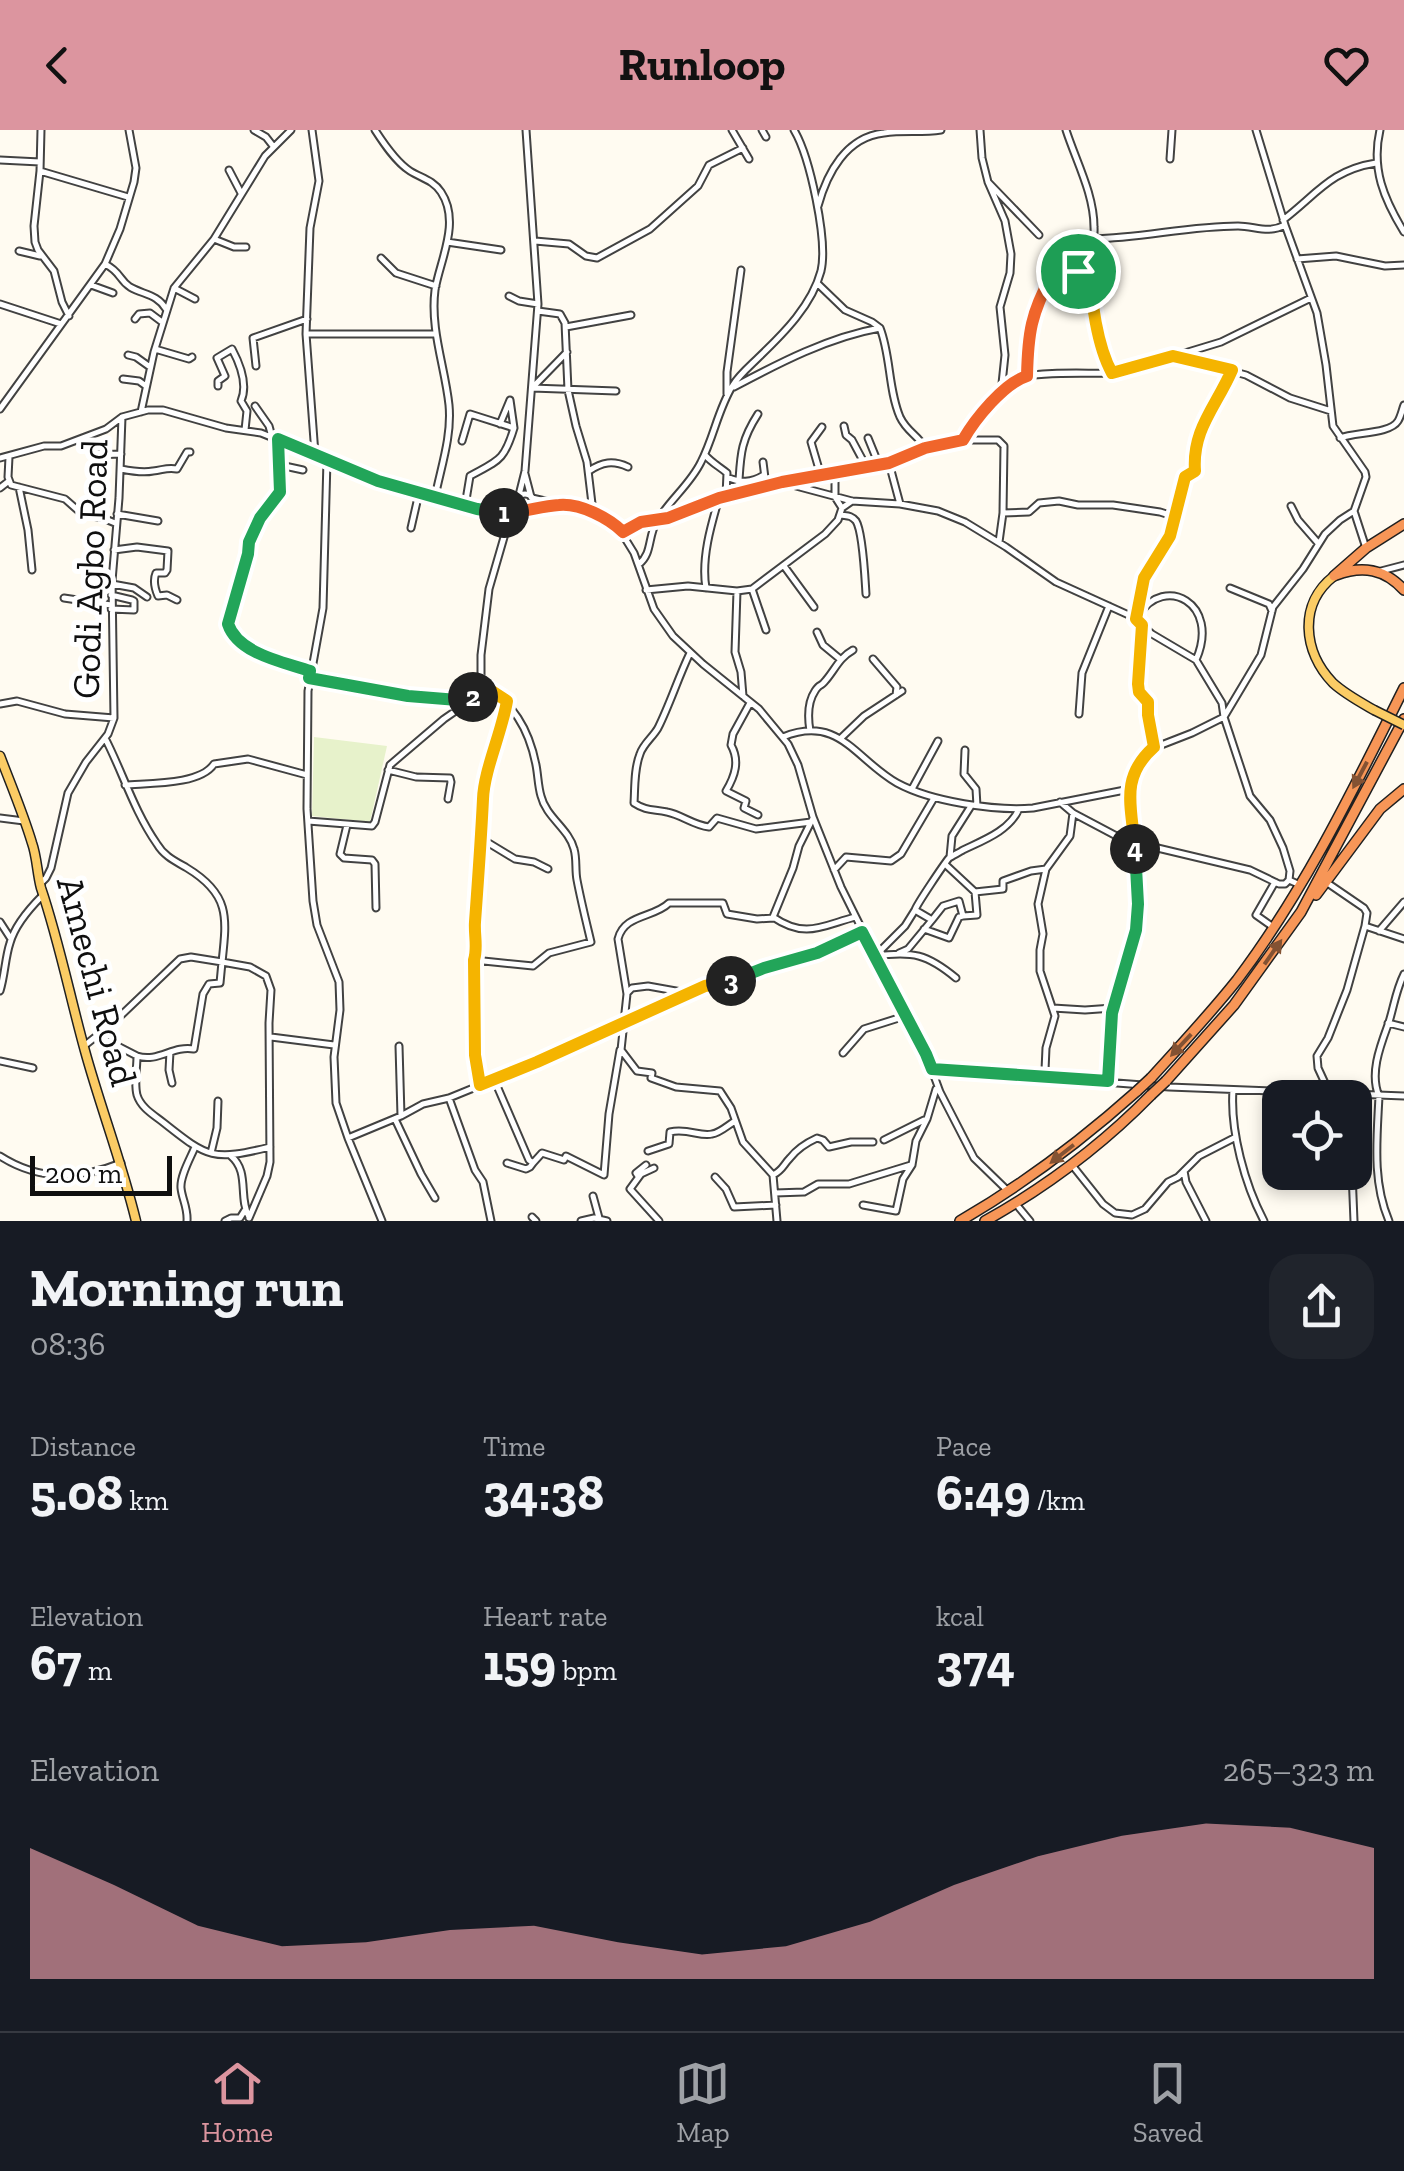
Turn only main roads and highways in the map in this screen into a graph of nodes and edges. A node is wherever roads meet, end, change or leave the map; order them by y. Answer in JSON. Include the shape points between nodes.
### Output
{"nodes":[{"id":1,"x":1404,"y":524,"type":"edge"},
{"id":2,"x":1366,"y":548,"type":"junction"},
{"id":3,"x":1377,"y":571,"type":"junction"},
{"id":4,"x":1334,"y":576,"type":"junction"},
{"id":5,"x":1404,"y":590,"type":"edge"},
{"id":6,"x":1404,"y":688,"type":"edge"},
{"id":7,"x":1404,"y":722,"type":"edge"},
{"id":8,"x":0,"y":756,"type":"edge"},
{"id":9,"x":1404,"y":789,"type":"edge"},
{"id":10,"x":1301,"y":912,"type":"junction"},
{"id":11,"x":990,"y":1220,"type":"edge"},
{"id":12,"x":136,"y":1221,"type":"edge"},
{"id":13,"x":960,"y":1221,"type":"edge"}],
"edges":[{"from":1,"to":2,"type":"highway"},
{"from":2,"to":3,"type":"highway"},
{"from":2,"to":4,"type":"highway"},
{"from":3,"to":4,"type":"highway"},
{"from":3,"to":5,"type":"highway"},
{"from":4,"to":7,"type":"main road","bridge":true,"via":[[1310,610],[1319,666],[1336,686]]},
{"from":6,"to":13,"type":"highway","one_way":true,"bridge":true,"via":[[1300,885],[1210,1013],[1151,1078],[1064,1153]]},
{"from":7,"to":10,"type":"highway"},
{"from":8,"to":12,"type":"main road","name":"Amechi Road","via":[[38,864]]},
{"from":9,"to":10,"type":"highway","via":[[1380,809]]},
{"from":11,"to":10,"type":"highway","one_way":true,"bridge":true,"via":[[1072,1165],[1151,1095],[1234,1005]]}]}
